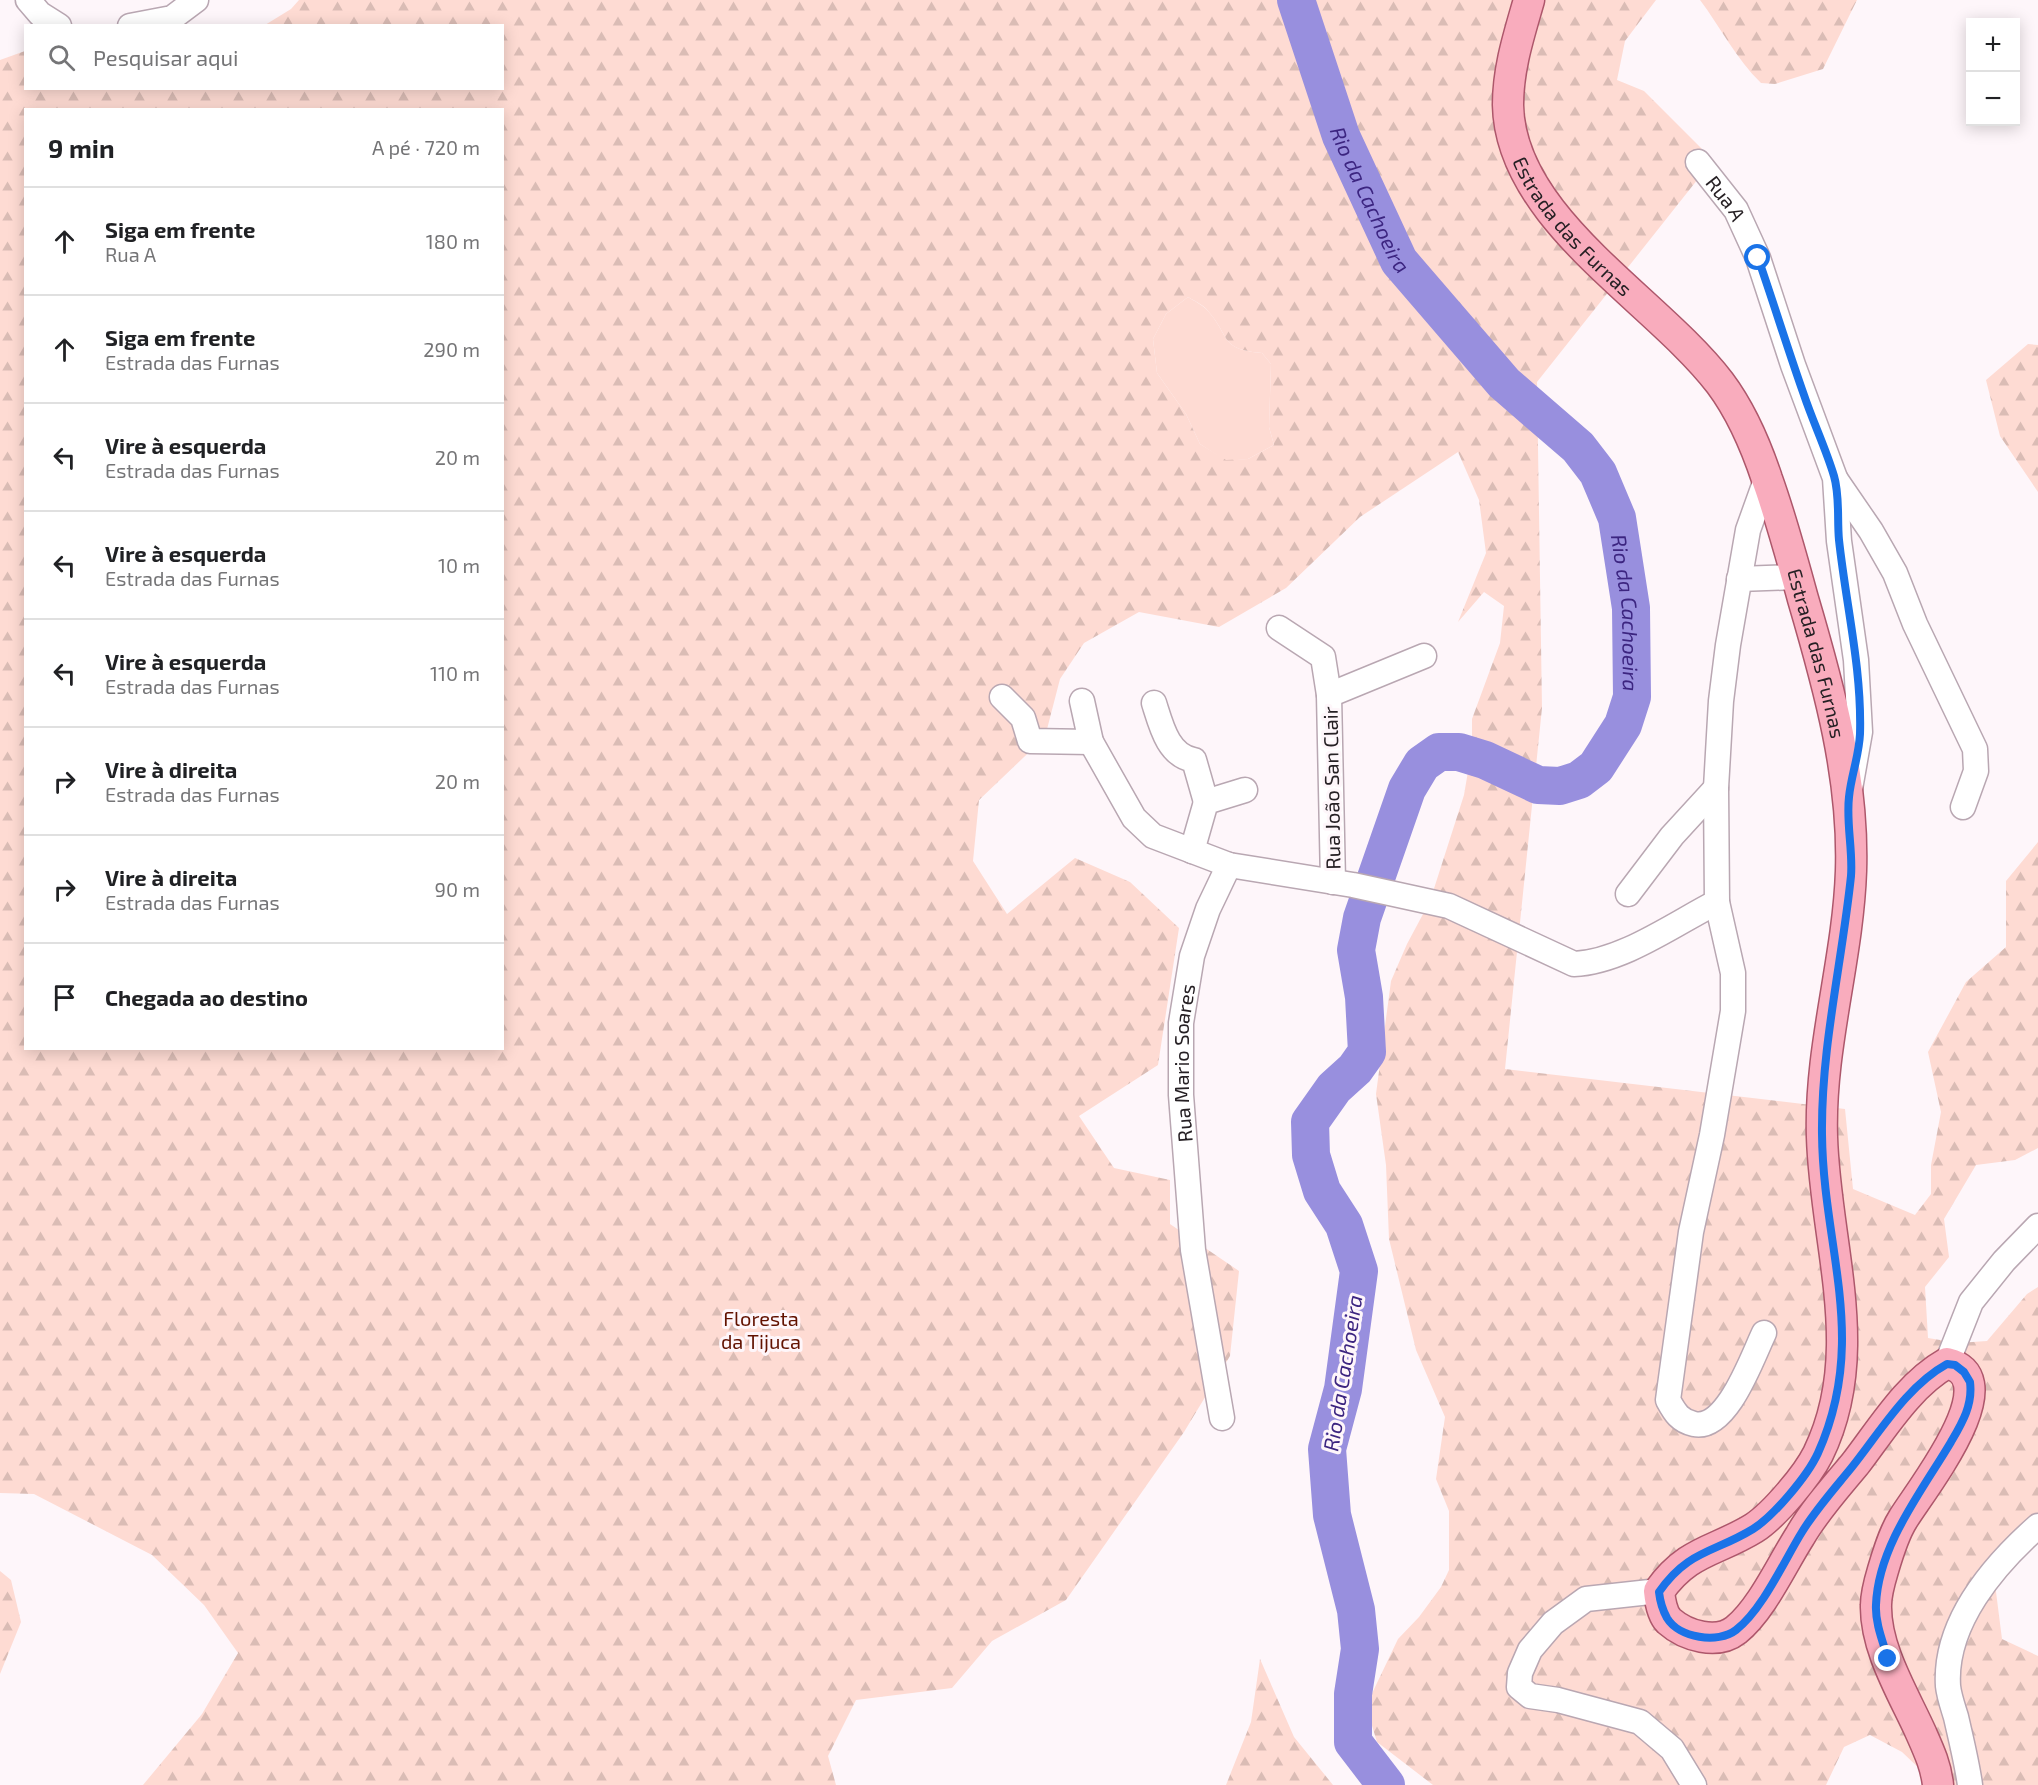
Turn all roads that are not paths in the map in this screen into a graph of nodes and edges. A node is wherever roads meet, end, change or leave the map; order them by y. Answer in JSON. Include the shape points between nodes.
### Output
{"nodes":[{"id":1,"x":28,"y":0,"type":"edge"},
{"id":2,"x":196,"y":0,"type":"edge"},
{"id":3,"x":1529,"y":0,"type":"edge"},
{"id":4,"x":56,"y":24,"type":"edge"},
{"id":5,"x":140,"y":24,"type":"edge"},
{"id":6,"x":1698,"y":162,"type":"dead end"},
{"id":7,"x":1767,"y":477,"type":"junction"},
{"id":8,"x":1835,"y":478,"type":"junction"},
{"id":9,"x":1797,"y":577,"type":"junction"},
{"id":10,"x":1739,"y":579,"type":"junction"},
{"id":11,"x":1279,"y":628,"type":"dead end"},
{"id":12,"x":1424,"y":656,"type":"dead end"},
{"id":13,"x":1329,"y":695,"type":"junction"},
{"id":14,"x":1002,"y":697,"type":"dead end"},
{"id":15,"x":1082,"y":701,"type":"dead end"},
{"id":16,"x":1154,"y":702,"type":"dead end"},
{"id":17,"x":1091,"y":742,"type":"junction"},
{"id":18,"x":1716,"y":788,"type":"junction"},
{"id":19,"x":1245,"y":790,"type":"dead end"},
{"id":20,"x":1848,"y":798,"type":"junction"},
{"id":21,"x":1206,"y":802,"type":"junction"},
{"id":22,"x":1963,"y":807,"type":"dead end"},
{"id":23,"x":1192,"y":851,"type":"junction"},
{"id":24,"x":1229,"y":865,"type":"junction"},
{"id":25,"x":1343,"y":884,"type":"junction"},
{"id":26,"x":1628,"y":894,"type":"dead end"},
{"id":27,"x":1717,"y":902,"type":"junction"},
{"id":28,"x":2038,"y":1227,"type":"edge"},
{"id":29,"x":1764,"y":1334,"type":"dead end"},
{"id":30,"x":1947,"y":1364,"type":"junction"},
{"id":31,"x":1222,"y":1418,"type":"dead end"},
{"id":32,"x":2038,"y":1526,"type":"edge"},
{"id":33,"x":1659,"y":1592,"type":"junction"},
{"id":34,"x":1694,"y":1785,"type":"edge"},
{"id":35,"x":1938,"y":1785,"type":"edge"},
{"id":36,"x":1970,"y":1785,"type":"edge"}],
"edges":[{"from":1,"to":4,"type":"street"},
{"from":2,"to":5,"type":"street","via":[[172,18]]},
{"from":3,"to":7,"type":"main road","name":"Estrada das Furnas","via":[[1511,61],[1508,107],[1523,170],[1568,231],[1719,382],[1740,416]]},
{"from":6,"to":8,"type":"street","name":"Rua A","via":[[1736,210],[1758,258]]},
{"from":7,"to":9,"type":"main road","name":"Estrada das Furnas"},
{"from":7,"to":10,"type":"street","via":[[1748,530]]},
{"from":8,"to":20,"type":"street","name":"Rua A","via":[[1839,542],[1856,660],[1860,732]]},
{"from":8,"to":22,"type":"street","via":[[1895,573],[1975,749],[1976,771]]},
{"from":9,"to":10,"type":"street"},
{"from":9,"to":20,"type":"main road","name":"Estrada das Furnas","via":[[1825,673]]},
{"from":10,"to":18,"type":"street","via":[[1721,700]]},
{"from":11,"to":13,"type":"street","name":"Rua João San Clair","via":[[1323,657]]},
{"from":12,"to":13,"type":"street","name":"Rua João San Clair"},
{"from":13,"to":25,"type":"street","name":"Rua João San Clair"},
{"from":14,"to":17,"type":"street","via":[[1023,717],[1030,741]]},
{"from":15,"to":17,"type":"street"},
{"from":16,"to":21,"type":"street","via":[[1166,740],[1185,758],[1194,760]]},
{"from":17,"to":23,"type":"street","via":[[1134,818],[1153,836]]},
{"from":18,"to":26,"type":"street","via":[[1672,836]]},
{"from":18,"to":27,"type":"street"},
{"from":19,"to":21,"type":"street"},
{"from":20,"to":33,"type":"main road","name":"Estrada das Furnas","via":[[1851,872],[1824,1086],[1822,1133],[1825,1200],[1842,1296],[1839,1394],[1817,1456],[1770,1514],[1750,1530],[1693,1556],[1671,1574]]},
{"from":21,"to":23,"type":"street"},
{"from":23,"to":24,"type":"street"},
{"from":24,"to":25,"type":"street"},
{"from":24,"to":31,"type":"street","name":"Rua Mario Soares","via":[[1192,956],[1181,1023],[1181,1095],[1196,1268]]},
{"from":25,"to":27,"type":"street","via":[[1468,913],[1574,964],[1595,963],[1617,954]]},
{"from":27,"to":29,"type":"street","via":[[1733,973],[1733,1011],[1691,1232],[1668,1400],[1675,1414],[1684,1422],[1699,1425],[1714,1421],[1725,1411]]},
{"from":28,"to":30,"type":"street","via":[[1971,1302]]},
{"from":30,"to":33,"type":"main road","via":[[1933,1371],[1911,1393],[1806,1526],[1752,1614],[1735,1631],[1714,1638],[1691,1635],[1668,1620]]},
{"from":30,"to":35,"type":"main road","via":[[1964,1372],[1970,1382],[1969,1407],[1901,1522],[1883,1570],[1876,1605],[1886,1651],[1934,1761]]},
{"from":32,"to":36,"type":"street","via":[[1972,1601],[1959,1626],[1948,1687]]},
{"from":33,"to":34,"type":"street","via":[[1586,1599],[1553,1623],[1530,1650],[1519,1688],[1530,1696],[1640,1722],[1672,1749]]}]}
